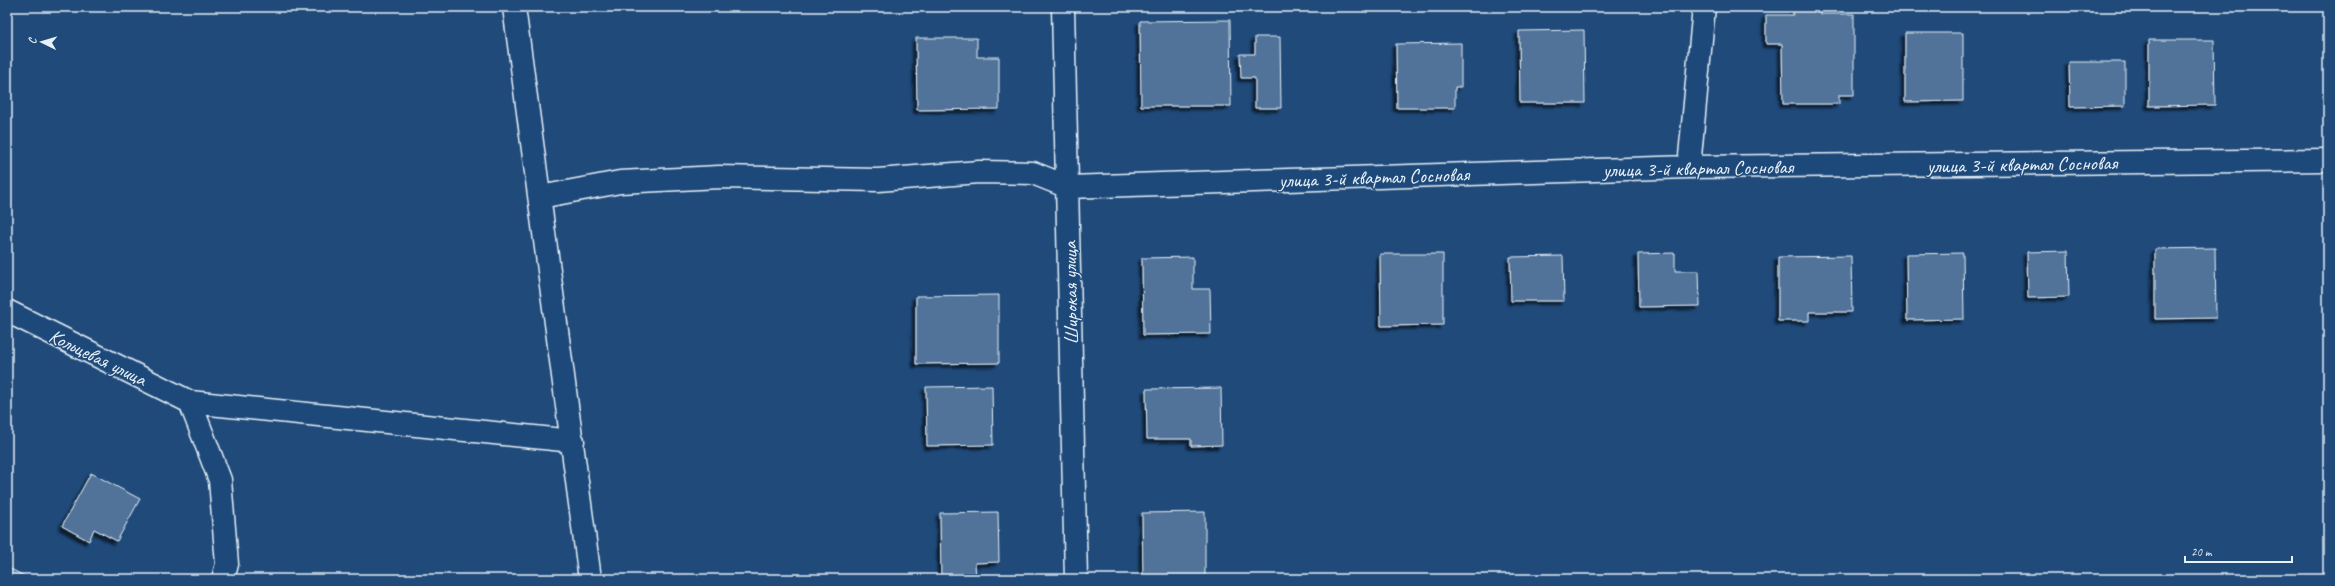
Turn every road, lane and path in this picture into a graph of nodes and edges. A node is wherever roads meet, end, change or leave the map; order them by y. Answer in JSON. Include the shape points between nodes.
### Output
{"nodes":[{"id":1,"x":514,"y":7,"type":"edge"},
{"id":2,"x":1063,"y":7,"type":"edge"},
{"id":3,"x":1704,"y":7,"type":"edge"},
{"id":4,"x":2328,"y":160,"type":"edge"},
{"id":5,"x":1689,"y":167,"type":"junction"},
{"id":6,"x":1068,"y":187,"type":"junction"},
{"id":7,"x":540,"y":197,"type":"junction"},
{"id":8,"x":7,"y":311,"type":"edge"},
{"id":9,"x":190,"y":402,"type":"junction"},
{"id":10,"x":573,"y":441,"type":"junction"},
{"id":11,"x":223,"y":579,"type":"edge"},
{"id":12,"x":590,"y":579,"type":"edge"},
{"id":13,"x":1076,"y":579,"type":"edge"}],
"edges":[{"from":1,"to":7,"type":"street"},
{"from":2,"to":6,"type":"street","name":"Широкая улица"},
{"from":3,"to":5,"type":"street"},
{"from":4,"to":5,"type":"street","name":"улица 3-й квартал Сосновая"},
{"from":5,"to":6,"type":"street","name":"улица 3-й квартал Сосновая"},
{"from":6,"to":7,"type":"street","via":[[1033,173],[979,172],[878,180],[719,178],[620,182]]},
{"from":6,"to":13,"type":"street","name":"Широкая улица"},
{"from":7,"to":10,"type":"street"},
{"from":8,"to":9,"type":"street","name":"Кольцевая улица"},
{"from":9,"to":10,"type":"street"},
{"from":9,"to":11,"type":"street","via":[[220,480],[227,564]]},
{"from":10,"to":12,"type":"street"}]}
